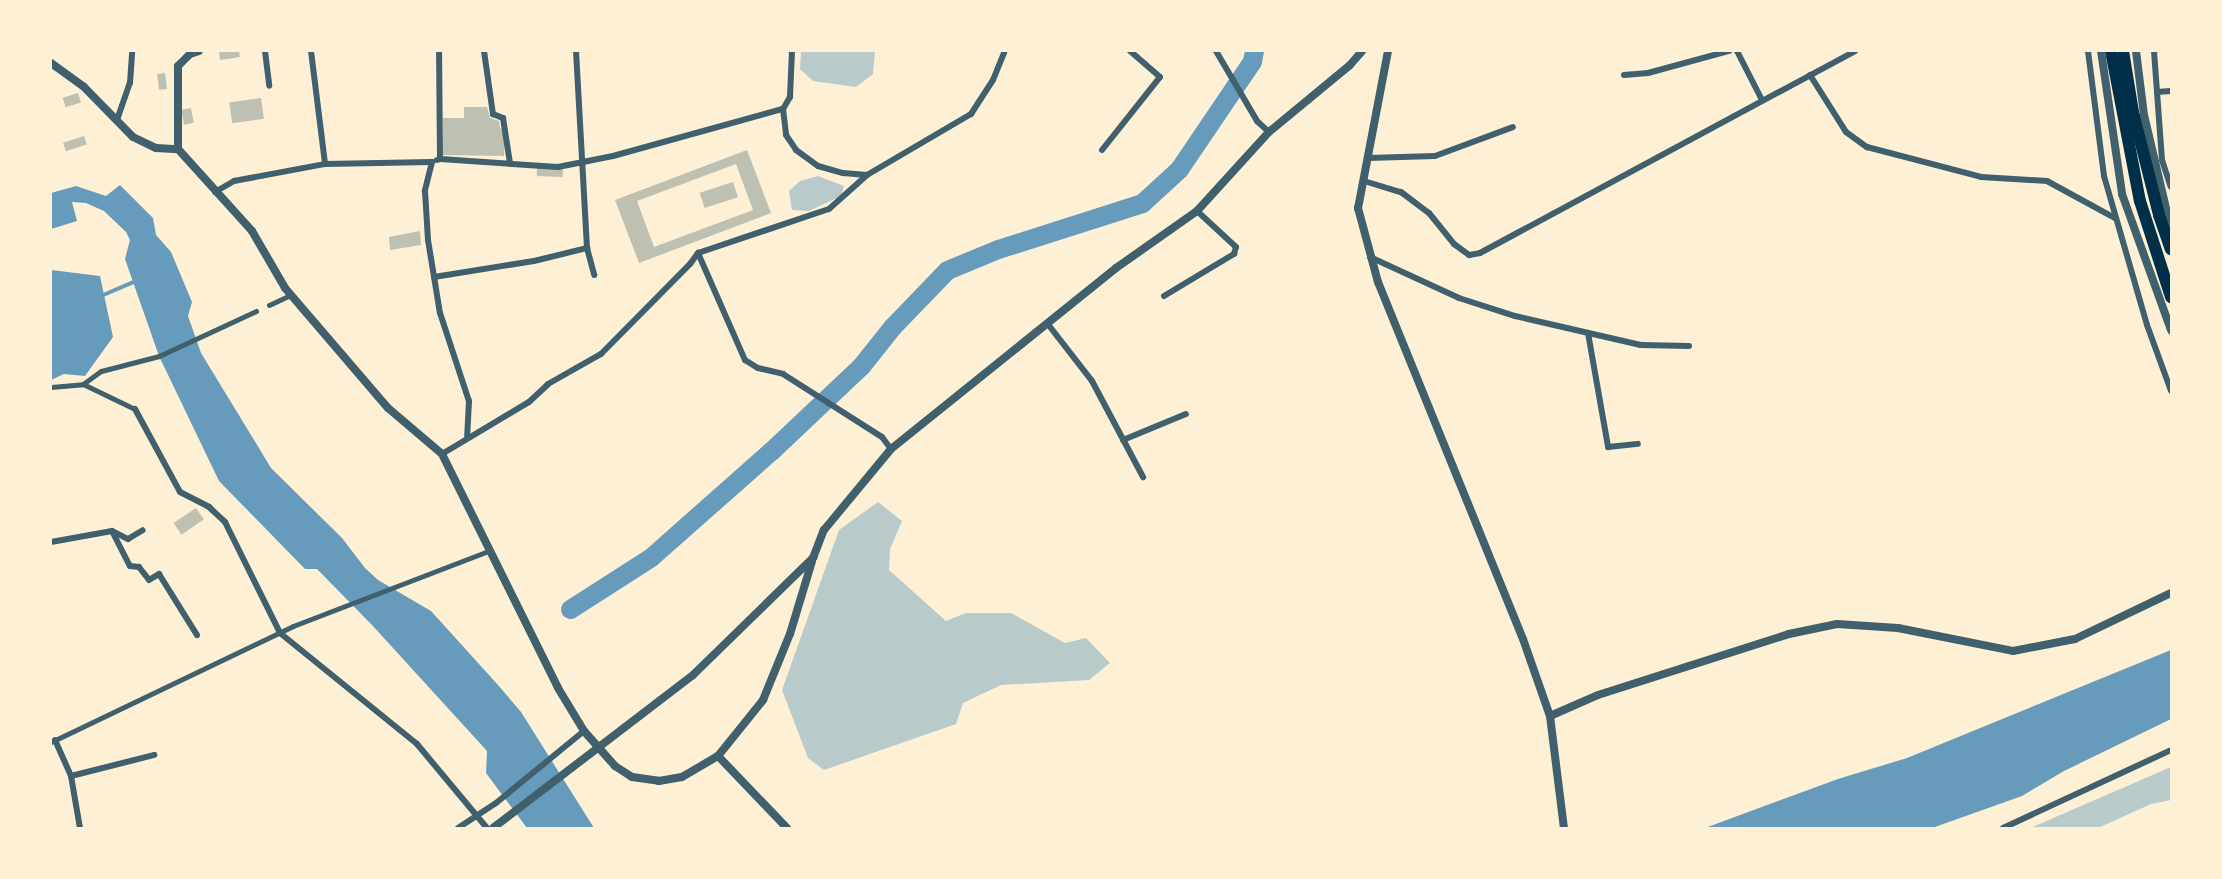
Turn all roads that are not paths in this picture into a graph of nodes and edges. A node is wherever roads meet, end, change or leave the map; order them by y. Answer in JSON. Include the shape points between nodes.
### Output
{"nodes":[{"id":1,"x":132,"y":51,"type":"edge"},
{"id":2,"x":199,"y":51,"type":"edge"},
{"id":3,"x":265,"y":51,"type":"edge"},
{"id":4,"x":311,"y":51,"type":"edge"},
{"id":5,"x":439,"y":51,"type":"edge"},
{"id":6,"x":484,"y":51,"type":"edge"},
{"id":7,"x":576,"y":51,"type":"edge"},
{"id":8,"x":792,"y":51,"type":"edge"},
{"id":9,"x":1005,"y":51,"type":"edge"},
{"id":10,"x":1130,"y":51,"type":"edge"},
{"id":11,"x":1216,"y":51,"type":"edge"},
{"id":12,"x":1362,"y":51,"type":"edge"},
{"id":13,"x":1388,"y":51,"type":"edge"},
{"id":14,"x":1729,"y":51,"type":"edge"},
{"id":15,"x":1737,"y":51,"type":"edge"},
{"id":16,"x":1855,"y":51,"type":"edge"},
{"id":17,"x":2088,"y":51,"type":"edge"},
{"id":18,"x":2101,"y":51,"type":"edge"},
{"id":19,"x":2112,"y":51,"type":"edge"},
{"id":20,"x":2123,"y":51,"type":"edge"},
{"id":21,"x":2136,"y":51,"type":"edge"},
{"id":22,"x":2154,"y":51,"type":"edge"},
{"id":23,"x":1841,"y":54,"type":"edge"},
{"id":24,"x":51,"y":63,"type":"edge"},
{"id":25,"x":1624,"y":75,"type":"dead end"},
{"id":26,"x":1811,"y":75,"type":"junction"},
{"id":27,"x":269,"y":86,"type":"dead end"},
{"id":28,"x":2171,"y":91,"type":"edge"},
{"id":29,"x":2157,"y":92,"type":"junction"},
{"id":30,"x":1762,"y":100,"type":"junction"},
{"id":31,"x":783,"y":109,"type":"junction"},
{"id":32,"x":117,"y":120,"type":"junction"},
{"id":33,"x":1513,"y":127,"type":"dead end"},
{"id":34,"x":1269,"y":132,"type":"junction"},
{"id":35,"x":178,"y":149,"type":"junction"},
{"id":36,"x":1102,"y":150,"type":"dead end"},
{"id":37,"x":1368,"y":158,"type":"junction"},
{"id":38,"x":440,"y":159,"type":"junction"},
{"id":39,"x":2162,"y":160,"type":"junction"},
{"id":40,"x":432,"y":162,"type":"junction"},
{"id":41,"x":581,"y":162,"type":"junction"},
{"id":42,"x":510,"y":163,"type":"junction"},
{"id":43,"x":2171,"y":163,"type":"edge"},
{"id":44,"x":325,"y":164,"type":"junction"},
{"id":45,"x":867,"y":176,"type":"junction"},
{"id":46,"x":1364,"y":181,"type":"junction"},
{"id":47,"x":2171,"y":187,"type":"edge"},
{"id":48,"x":215,"y":192,"type":"junction"},
{"id":49,"x":1196,"y":211,"type":"junction"},
{"id":50,"x":2115,"y":218,"type":"junction"},
{"id":51,"x":2171,"y":229,"type":"edge"},
{"id":52,"x":587,"y":248,"type":"junction"},
{"id":53,"x":2171,"y":249,"type":"edge"},
{"id":54,"x":698,"y":253,"type":"junction"},
{"id":55,"x":1370,"y":257,"type":"junction"},
{"id":56,"x":594,"y":275,"type":"dead end"},
{"id":57,"x":434,"y":277,"type":"junction"},
{"id":58,"x":290,"y":295,"type":"junction"},
{"id":59,"x":1164,"y":296,"type":"dead end"},
{"id":60,"x":2171,"y":297,"type":"edge"},
{"id":61,"x":269,"y":305,"type":"dead end"},
{"id":62,"x":256,"y":311,"type":"dead end"},
{"id":63,"x":1047,"y":323,"type":"junction"},
{"id":64,"x":2171,"y":330,"type":"edge"},
{"id":65,"x":1587,"y":333,"type":"junction"},
{"id":66,"x":1689,"y":346,"type":"dead end"},
{"id":67,"x":83,"y":384,"type":"junction"},
{"id":68,"x":51,"y":387,"type":"edge"},
{"id":69,"x":2171,"y":391,"type":"edge"},
{"id":70,"x":135,"y":409,"type":"joint"},
{"id":71,"x":1186,"y":414,"type":"dead end"},
{"id":72,"x":467,"y":436,"type":"junction"},
{"id":73,"x":1123,"y":440,"type":"junction"},
{"id":74,"x":1638,"y":444,"type":"dead end"},
{"id":75,"x":891,"y":449,"type":"junction"},
{"id":76,"x":442,"y":454,"type":"junction"},
{"id":77,"x":1143,"y":477,"type":"dead end"},
{"id":78,"x":143,"y":530,"type":"dead end"},
{"id":79,"x":112,"y":531,"type":"junction"},
{"id":80,"x":51,"y":542,"type":"edge"},
{"id":81,"x":491,"y":550,"type":"junction"},
{"id":82,"x":813,"y":558,"type":"junction"},
{"id":83,"x":2171,"y":593,"type":"edge"},
{"id":84,"x":279,"y":633,"type":"junction"},
{"id":85,"x":197,"y":635,"type":"dead end"},
{"id":86,"x":1550,"y":716,"type":"junction"},
{"id":87,"x":584,"y":731,"type":"junction"},
{"id":88,"x":53,"y":741,"type":"edge"},
{"id":89,"x":2171,"y":750,"type":"edge"},
{"id":90,"x":154,"y":755,"type":"dead end"},
{"id":91,"x":718,"y":756,"type":"junction"},
{"id":92,"x":71,"y":776,"type":"junction"},
{"id":93,"x":477,"y":816,"type":"junction"},
{"id":94,"x":80,"y":828,"type":"edge"},
{"id":95,"x":458,"y":828,"type":"edge"},
{"id":96,"x":487,"y":828,"type":"edge"},
{"id":97,"x":493,"y":828,"type":"edge"},
{"id":98,"x":787,"y":828,"type":"edge"},
{"id":99,"x":1563,"y":828,"type":"edge"},
{"id":100,"x":2003,"y":828,"type":"edge"}],
"edges":[{"from":1,"to":32,"type":"street","via":[[130,83]]},
{"from":2,"to":35,"type":"street","via":[[178,66]]},
{"from":3,"to":27,"type":"street"},
{"from":4,"to":44,"type":"street"},
{"from":5,"to":38,"type":"street"},
{"from":6,"to":42,"type":"street","via":[[493,114],[503,118]]},
{"from":7,"to":41,"type":"street"},
{"from":8,"to":31,"type":"street","via":[[790,97]]},
{"from":9,"to":45,"type":"street","via":[[971,114]]},
{"from":10,"to":36,"type":"street","via":[[1160,77]]},
{"from":11,"to":34,"type":"street","via":[[1257,121]]},
{"from":12,"to":34,"type":"street"},
{"from":13,"to":37,"type":"street"},
{"from":14,"to":25,"type":"street"},
{"from":15,"to":30,"type":"street"},
{"from":16,"to":23,"type":"street"},
{"from":17,"to":50,"type":"street","via":[[2097,134]]},
{"from":18,"to":64,"type":"street","via":[[2122,194]]},
{"from":19,"to":60,"type":"highway","via":[[2140,201]]},
{"from":20,"to":53,"type":"highway","via":[[2133,112]]},
{"from":21,"to":51,"type":"street","via":[[2144,115]]},
{"from":22,"to":29,"type":"street"},
{"from":23,"to":26,"type":"street"},
{"from":24,"to":32,"type":"street"},
{"from":26,"to":30,"type":"street"},
{"from":26,"to":50,"type":"street","via":[[1846,132],[1867,147],[1981,177],[2047,180]]},
{"from":28,"to":29,"type":"street"},
{"from":29,"to":39,"type":"street"},
{"from":30,"to":46,"type":"street","via":[[1480,253],[1469,255],[1454,244],[1429,213],[1401,192]]},
{"from":31,"to":41,"type":"street"},
{"from":31,"to":45,"type":"street","via":[[786,135],[796,150],[818,166]]},
{"from":32,"to":35,"type":"street","via":[[133,137],[156,148]]},
{"from":33,"to":37,"type":"street","via":[[1435,156]]},
{"from":34,"to":49,"type":"street"},
{"from":35,"to":48,"type":"street"},
{"from":37,"to":46,"type":"street"},
{"from":38,"to":40,"type":"street"},
{"from":38,"to":42,"type":"street"},
{"from":39,"to":43,"type":"street"},
{"from":39,"to":47,"type":"street"},
{"from":40,"to":44,"type":"street"},
{"from":40,"to":57,"type":"street","via":[[425,191]]},
{"from":41,"to":42,"type":"street","via":[[558,167]]},
{"from":41,"to":52,"type":"street"},
{"from":44,"to":48,"type":"street","via":[[234,181]]},
{"from":45,"to":54,"type":"street","via":[[829,209]]},
{"from":46,"to":55,"type":"street","via":[[1358,208]]},
{"from":48,"to":58,"type":"street","via":[[252,232]]},
{"from":49,"to":59,"type":"street","via":[[1236,247],[1234,254]]},
{"from":49,"to":63,"type":"street"},
{"from":50,"to":69,"type":"street"},
{"from":52,"to":56,"type":"street"},
{"from":52,"to":57,"type":"street"},
{"from":54,"to":72,"type":"street","via":[[601,354]]},
{"from":54,"to":75,"type":"street","via":[[745,360],[783,374],[882,437]]},
{"from":55,"to":65,"type":"street","via":[[1460,298]]},
{"from":55,"to":86,"type":"street"},
{"from":57,"to":72,"type":"street","via":[[448,340],[469,401]]},
{"from":58,"to":61,"type":"street"},
{"from":58,"to":76,"type":"street","via":[[388,408]]},
{"from":62,"to":67,"type":"street","via":[[159,356],[101,371]]},
{"from":63,"to":73,"type":"street","via":[[1092,381]]},
{"from":63,"to":75,"type":"street"},
{"from":65,"to":66,"type":"street","via":[[1641,345]]},
{"from":65,"to":74,"type":"street","via":[[1608,447]]},
{"from":67,"to":68,"type":"street"},
{"from":67,"to":70,"type":"street"},
{"from":70,"to":84,"type":"street","via":[[180,492],[209,507],[225,522]]},
{"from":71,"to":73,"type":"street"},
{"from":72,"to":76,"type":"street"},
{"from":73,"to":77,"type":"street"},
{"from":75,"to":82,"type":"street","via":[[824,530]]},
{"from":76,"to":81,"type":"street"},
{"from":78,"to":79,"type":"street","via":[[128,539]]},
{"from":79,"to":80,"type":"street"},
{"from":79,"to":85,"type":"street","via":[[130,566],[139,567],[149,580],[159,574]]},
{"from":81,"to":84,"type":"street"},
{"from":81,"to":87,"type":"street","via":[[537,649]]},
{"from":82,"to":91,"type":"street","via":[[790,635],[763,700]]},
{"from":82,"to":97,"type":"street","via":[[693,675]]},
{"from":83,"to":86,"type":"street","via":[[2075,639],[2014,651],[1898,628],[1838,624],[1789,634],[1598,695]]},
{"from":84,"to":88,"type":"street"},
{"from":84,"to":93,"type":"street","via":[[417,744]]},
{"from":86,"to":99,"type":"street"},
{"from":87,"to":91,"type":"street","via":[[615,766],[632,777],[659,781],[682,777]]},
{"from":87,"to":93,"type":"street"},
{"from":88,"to":92,"type":"street"},
{"from":89,"to":100,"type":"street"},
{"from":90,"to":92,"type":"street"},
{"from":91,"to":98,"type":"street"},
{"from":92,"to":94,"type":"street"},
{"from":93,"to":95,"type":"street"},
{"from":93,"to":96,"type":"street"}]}
